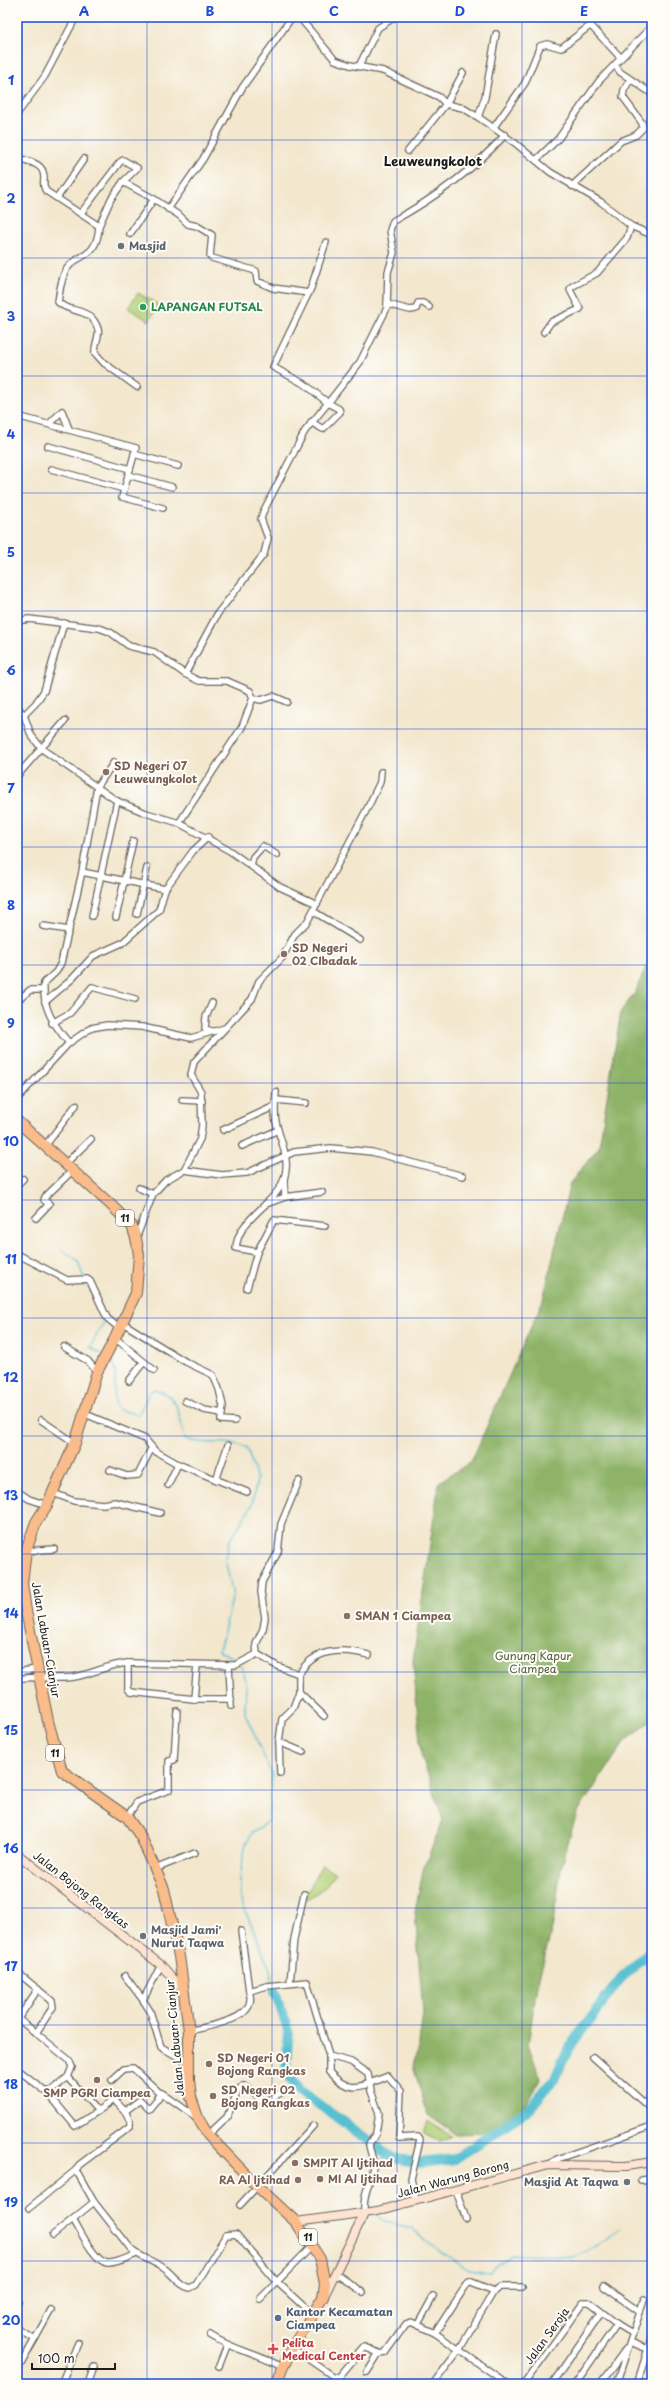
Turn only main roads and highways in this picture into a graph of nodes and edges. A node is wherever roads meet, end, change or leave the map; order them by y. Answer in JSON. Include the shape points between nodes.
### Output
{"nodes":[{"id":1,"x":17,"y":1121,"type":"edge"},
{"id":2,"x":20,"y":1582,"type":"edge"},
{"id":3,"x":17,"y":1854,"type":"edge"},
{"id":4,"x":184,"y":1992,"type":"junction"},
{"id":5,"x":652,"y":2162,"type":"edge"},
{"id":6,"x":364,"y":2214,"type":"junction"},
{"id":7,"x":296,"y":2222,"type":"junction"},
{"id":8,"x":323,"y":2297,"type":"junction"},
{"id":9,"x":275,"y":2384,"type":"edge"}],
"edges":[{"from":1,"to":2,"type":"highway","name":"Jalan Labuan-Cianjur","number":"11","via":[[123,1216],[132,1226],[139,1255],[136,1293],[97,1372],[75,1443],[47,1506],[36,1522],[26,1551]]},
{"from":2,"to":4,"type":"highway","name":"Jalan Labuan-Cianjur","number":"11","via":[[49,1727],[62,1770],[127,1817],[141,1837],[164,1890]]},
{"from":3,"to":4,"type":"main road","name":"Jalan Bojong Rangkas","via":[[161,1966]]},
{"from":4,"to":7,"type":"highway","name":"Jalan Labuan-Cianjur","number":"11","via":[[189,2031],[192,2097],[198,2118],[208,2134],[256,2186]]},
{"from":5,"to":6,"type":"main road","name":"Jalan Warung Borong","via":[[626,2166],[548,2165]]},
{"from":6,"to":7,"type":"main road","name":"Jalan Warung Borong"},
{"from":6,"to":8,"type":"main road"},
{"from":7,"to":8,"type":"highway","number":"11","via":[[313,2245],[324,2273]]},
{"from":8,"to":9,"type":"highway","number":"11","via":[[292,2348]]}]}
